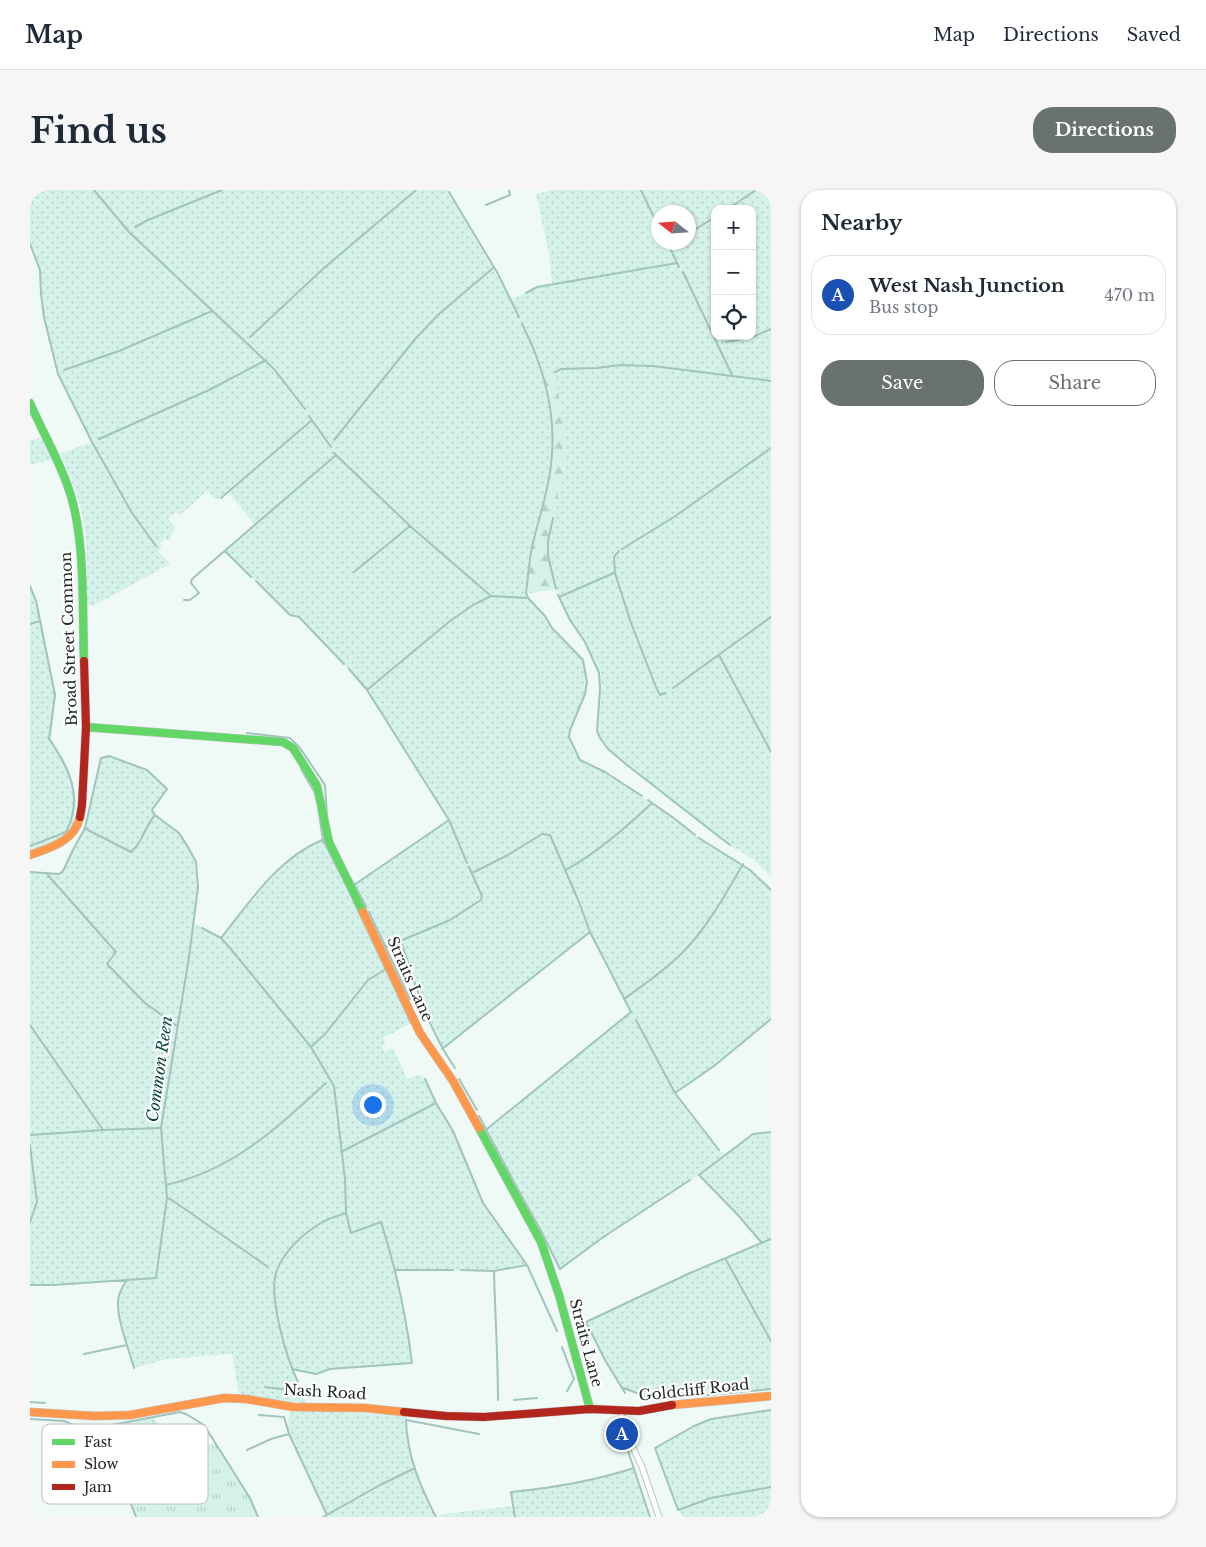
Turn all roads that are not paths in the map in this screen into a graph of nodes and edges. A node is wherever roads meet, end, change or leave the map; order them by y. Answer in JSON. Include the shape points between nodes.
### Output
{"nodes":[{"id":1,"x":30,"y":404,"type":"edge"},
{"id":2,"x":86,"y":727,"type":"junction"},
{"id":3,"x":30,"y":855,"type":"edge"},
{"id":4,"x":771,"y":1396,"type":"edge"},
{"id":5,"x":590,"y":1409,"type":"junction"},
{"id":6,"x":620,"y":1411,"type":"junction"},
{"id":7,"x":30,"y":1412,"type":"edge"},
{"id":8,"x":659,"y":1517,"type":"edge"}],
"edges":[{"from":1,"to":2,"type":"street","name":"Broad Street Common","via":[[68,487],[76,515],[81,560]]},
{"from":2,"to":3,"type":"street","name":"Broad Street Common","via":[[79,821],[70,836],[57,845]]},
{"from":2,"to":5,"type":"street","name":"Straits Lane","via":[[283,742],[293,748],[317,786],[329,842],[420,1033],[453,1081],[541,1242]]},
{"from":4,"to":6,"type":"street","name":"Goldcliff Road"},
{"from":5,"to":6,"type":"street","name":"Nash Road"},
{"from":5,"to":7,"type":"street","name":"Nash Road","via":[[484,1417],[446,1416],[365,1408],[293,1407],[224,1398],[130,1415]]},
{"from":6,"to":8,"type":"street"}]}
